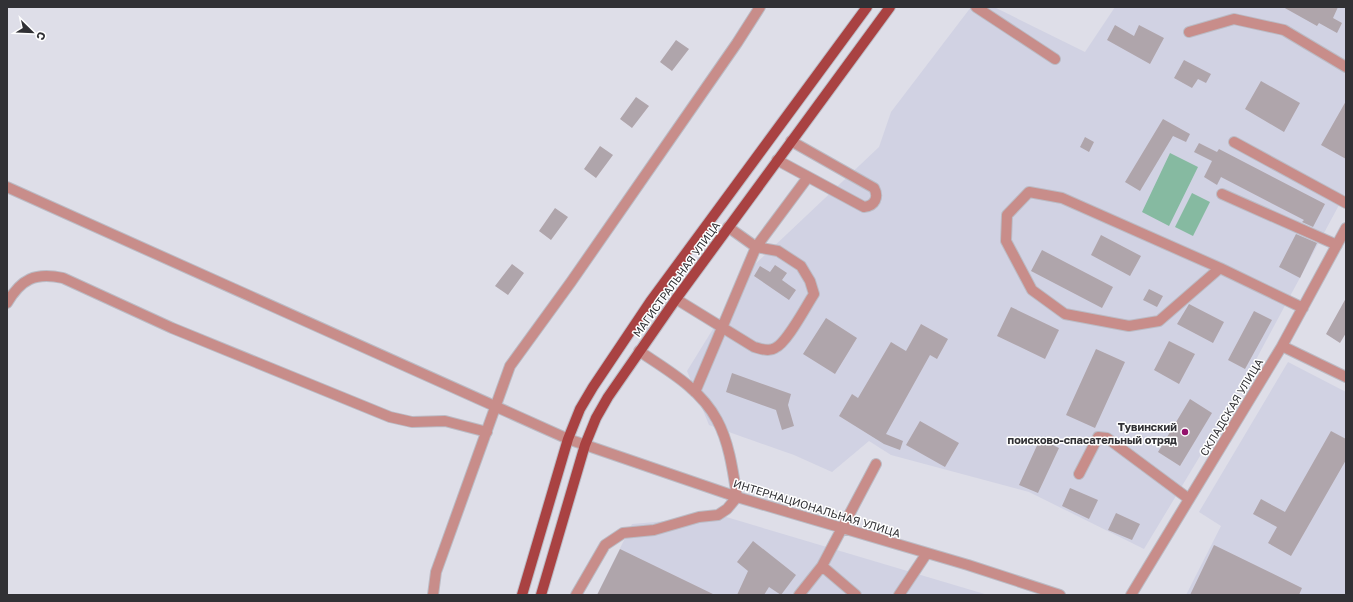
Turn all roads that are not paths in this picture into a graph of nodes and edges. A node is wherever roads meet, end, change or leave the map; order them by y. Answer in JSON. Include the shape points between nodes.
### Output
{"nodes":[{"id":1,"x":760,"y":7,"type":"edge"},
{"id":2,"x":867,"y":7,"type":"edge"},
{"id":3,"x":890,"y":7,"type":"edge"},
{"id":4,"x":976,"y":7,"type":"edge"},
{"id":5,"x":1189,"y":32,"type":"dead end"},
{"id":6,"x":1055,"y":59,"type":"dead end"},
{"id":7,"x":1346,"y":67,"type":"edge"},
{"id":8,"x":791,"y":140,"type":"junction"},
{"id":9,"x":1234,"y":142,"type":"dead end"},
{"id":10,"x":777,"y":160,"type":"junction"},
{"id":11,"x":808,"y":177,"type":"junction"},
{"id":12,"x":7,"y":188,"type":"edge"},
{"id":13,"x":1222,"y":194,"type":"dead end"},
{"id":14,"x":1346,"y":204,"type":"edge"},
{"id":15,"x":728,"y":227,"type":"junction"},
{"id":16,"x":1346,"y":228,"type":"edge"},
{"id":17,"x":1337,"y":245,"type":"junction"},
{"id":18,"x":756,"y":247,"type":"junction"},
{"id":19,"x":1220,"y":268,"type":"junction"},
{"id":20,"x":676,"y":299,"type":"junction"},
{"id":21,"x":7,"y":303,"type":"edge"},
{"id":22,"x":1303,"y":308,"type":"junction"},
{"id":23,"x":723,"y":328,"type":"junction"},
{"id":24,"x":1282,"y":346,"type":"junction"},
{"id":25,"x":639,"y":351,"type":"junction"},
{"id":26,"x":1346,"y":377,"type":"edge"},
{"id":27,"x":695,"y":392,"type":"junction"},
{"id":28,"x":495,"y":407,"type":"junction"},
{"id":29,"x":486,"y":432,"type":"junction"},
{"id":30,"x":568,"y":439,"type":"junction"},
{"id":31,"x":585,"y":445,"type":"junction"},
{"id":32,"x":876,"y":464,"type":"dead end"},
{"id":33,"x":1079,"y":474,"type":"dead end"},
{"id":34,"x":738,"y":496,"type":"junction"},
{"id":35,"x":1189,"y":499,"type":"junction"},
{"id":36,"x":841,"y":528,"type":"junction"},
{"id":37,"x":927,"y":553,"type":"junction"},
{"id":38,"x":822,"y":566,"type":"junction"},
{"id":39,"x":433,"y":595,"type":"edge"},
{"id":40,"x":522,"y":595,"type":"edge"},
{"id":41,"x":541,"y":595,"type":"edge"},
{"id":42,"x":576,"y":595,"type":"edge"},
{"id":43,"x":798,"y":595,"type":"edge"},
{"id":44,"x":856,"y":595,"type":"edge"},
{"id":45,"x":899,"y":595,"type":"edge"},
{"id":46,"x":1060,"y":595,"type":"edge"},
{"id":47,"x":1131,"y":595,"type":"edge"}],
"edges":[{"from":1,"to":28,"type":"street","via":[[576,275],[510,366]]},
{"from":2,"to":30,"type":"main road","name":"МАГИСТРАЛЬНАЯ УЛИЦА","via":[[650,302],[592,387]]},
{"from":3,"to":8,"type":"main road","name":"МАГИСТРАЛЬНАЯ УЛИЦА"},
{"from":4,"to":6,"type":"street"},
{"from":5,"to":7,"type":"street","via":[[1234,19],[1284,30]]},
{"from":8,"to":10,"type":"main road","name":"МАГИСТРАЛЬНАЯ УЛИЦА"},
{"from":8,"to":11,"type":"street","via":[[874,188],[877,197],[872,205],[864,208]]},
{"from":9,"to":14,"type":"street"},
{"from":10,"to":11,"type":"street"},
{"from":10,"to":15,"type":"main road","name":"МАГИСТРАЛЬНАЯ УЛИЦА"},
{"from":11,"to":18,"type":"street"},
{"from":12,"to":28,"type":"street","name":"ИНТЕРНАЦИОНАЛЬНАЯ УЛИЦА"},
{"from":13,"to":17,"type":"street"},
{"from":15,"to":18,"type":"street"},
{"from":15,"to":20,"type":"main road","name":"МАГИСТРАЛЬНАЯ УЛИЦА"},
{"from":16,"to":17,"type":"street","name":"СКЛАДСКАЯ УЛИЦА"},
{"from":17,"to":22,"type":"street","name":"СКЛАДСКАЯ УЛИЦА"},
{"from":18,"to":23,"type":"street"},
{"from":18,"to":23,"type":"street","via":[[778,251],[801,266],[814,294],[784,342],[775,349],[764,350],[754,347]]},
{"from":19,"to":19,"type":"street","via":[[1062,198],[1029,192],[1008,215],[1006,241],[1032,290],[1066,314],[1129,326],[1159,321]]},
{"from":19,"to":22,"type":"street"},
{"from":20,"to":23,"type":"street"},
{"from":20,"to":25,"type":"main road","name":"МАГИСТРАЛЬНАЯ УЛИЦА"},
{"from":21,"to":29,"type":"street","via":[[14,291],[29,278],[48,275],[63,278],[172,328],[390,417],[412,422],[445,422]]},
{"from":22,"to":24,"type":"street","name":"СКЛАДСКАЯ УЛИЦА"},
{"from":23,"to":27,"type":"street"},
{"from":24,"to":26,"type":"street"},
{"from":24,"to":35,"type":"street","name":"СКЛАДСКАЯ УЛИЦА"},
{"from":25,"to":27,"type":"street","via":[[678,377]]},
{"from":25,"to":31,"type":"main road","name":"МАГИСТРАЛЬНАЯ УЛИЦА","via":[[608,397]]},
{"from":27,"to":34,"type":"street","via":[[717,420],[730,456]]},
{"from":28,"to":29,"type":"street"},
{"from":28,"to":30,"type":"street","name":"ИНТЕРНАЦИОНАЛЬНАЯ УЛИЦА"},
{"from":29,"to":39,"type":"street","via":[[436,572]]},
{"from":30,"to":31,"type":"street","name":"ИНТЕРНАЦИОНАЛЬНАЯ УЛИЦА"},
{"from":30,"to":40,"type":"main road","name":"МАГИСТРАЛЬНАЯ УЛИЦА"},
{"from":31,"to":34,"type":"street","name":"ИНТЕРНАЦИОНАЛЬНАЯ УЛИЦА"},
{"from":31,"to":41,"type":"main road","name":"МАГИСТРАЛЬНАЯ УЛИЦА"},
{"from":32,"to":36,"type":"street"},
{"from":33,"to":35,"type":"street","via":[[1098,437],[1107,438]]},
{"from":34,"to":36,"type":"street","name":"ИНТЕРНАЦИОНАЛЬНАЯ УЛИЦА"},
{"from":34,"to":42,"type":"street","via":[[718,515],[699,517],[654,530],[623,533],[605,545]]},
{"from":35,"to":47,"type":"street","name":"СКЛАДСКАЯ УЛИЦА"},
{"from":36,"to":37,"type":"street","name":"ИНТЕРНАЦИОНАЛЬНАЯ УЛИЦА"},
{"from":36,"to":38,"type":"street"},
{"from":37,"to":45,"type":"street"},
{"from":37,"to":46,"type":"street","name":"ИНТЕРНАЦИОНАЛЬНАЯ УЛИЦА"},
{"from":38,"to":43,"type":"street"},
{"from":38,"to":44,"type":"street"}]}
